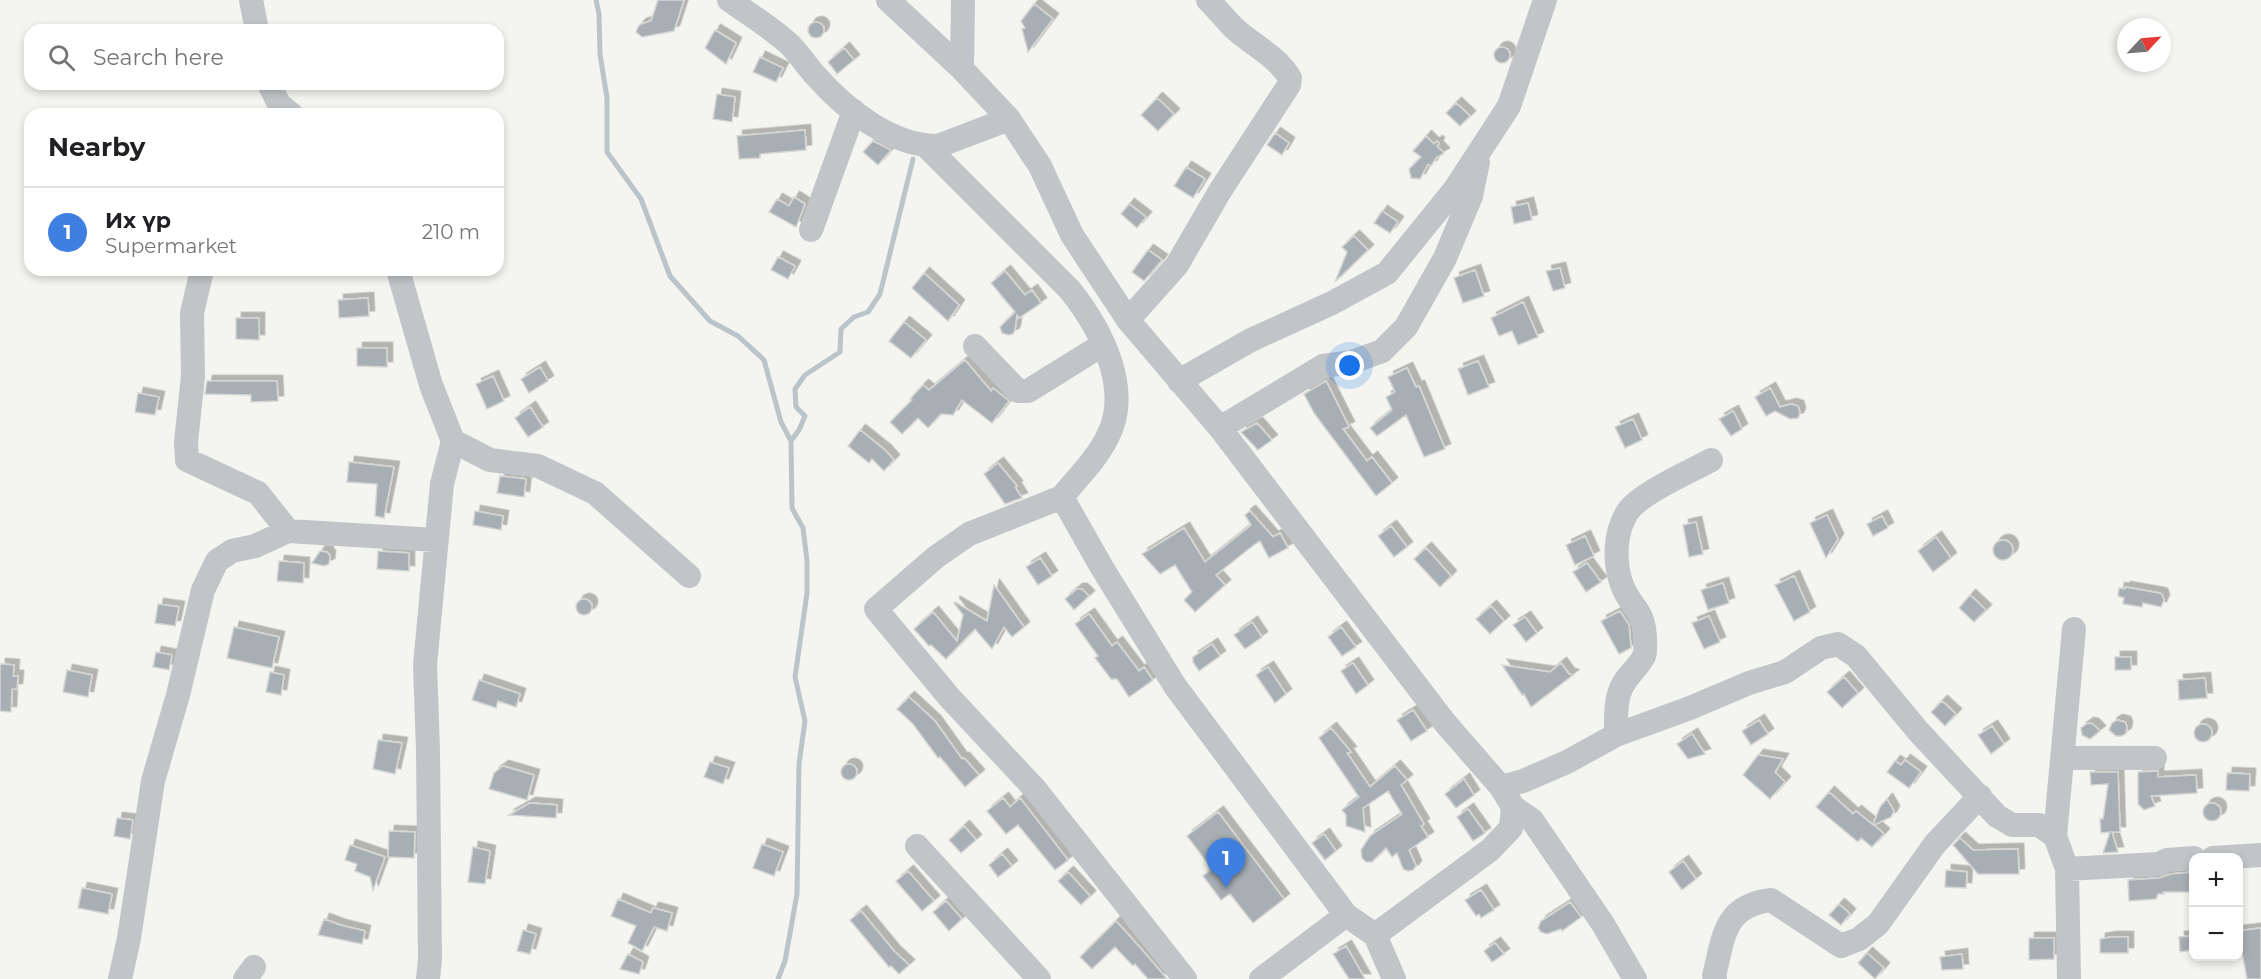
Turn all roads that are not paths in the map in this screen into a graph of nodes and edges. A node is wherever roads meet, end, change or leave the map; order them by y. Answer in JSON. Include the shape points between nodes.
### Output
{"nodes":[{"id":1,"x":251,"y":0,"type":"edge"},
{"id":2,"x":729,"y":0,"type":"edge"},
{"id":3,"x":888,"y":0,"type":"edge"},
{"id":4,"x":963,"y":0,"type":"edge"},
{"id":5,"x":1209,"y":0,"type":"edge"},
{"id":6,"x":1545,"y":0,"type":"edge"},
{"id":7,"x":256,"y":24,"type":"edge"},
{"id":8,"x":962,"y":69,"type":"junction"},
{"id":9,"x":272,"y":90,"type":"edge"},
{"id":10,"x":284,"y":108,"type":"edge"},
{"id":11,"x":854,"y":111,"type":"junction"},
{"id":12,"x":1009,"y":118,"type":"junction"},
{"id":13,"x":926,"y":146,"type":"junction"},
{"id":14,"x":1478,"y":154,"type":"junction"},
{"id":15,"x":811,"y":230,"type":"dead end"},
{"id":16,"x":1096,"y":270,"type":"junction"},
{"id":17,"x":201,"y":276,"type":"edge"},
{"id":18,"x":400,"y":276,"type":"edge"},
{"id":19,"x":1070,"y":290,"type":"junction"},
{"id":20,"x":1128,"y":320,"type":"junction"},
{"id":21,"x":1102,"y":345,"type":"junction"},
{"id":22,"x":975,"y":346,"type":"dead end"},
{"id":23,"x":1179,"y":381,"type":"junction"},
{"id":24,"x":1220,"y":428,"type":"junction"},
{"id":25,"x":453,"y":441,"type":"junction"},
{"id":26,"x":1711,"y":460,"type":"dead end"},
{"id":27,"x":1062,"y":497,"type":"junction"},
{"id":28,"x":288,"y":531,"type":"junction"},
{"id":29,"x":436,"y":540,"type":"junction"},
{"id":30,"x":689,"y":576,"type":"dead end"},
{"id":31,"x":2074,"y":629,"type":"dead end"},
{"id":32,"x":1616,"y":735,"type":"junction"},
{"id":33,"x":2063,"y":758,"type":"junction"},
{"id":34,"x":2155,"y":758,"type":"dead end"},
{"id":35,"x":1980,"y":796,"type":"junction"},
{"id":36,"x":1507,"y":797,"type":"junction"},
{"id":37,"x":2055,"y":836,"type":"junction"},
{"id":38,"x":917,"y":846,"type":"dead end"},
{"id":39,"x":2261,"y":855,"type":"edge"},
{"id":40,"x":2243,"y":856,"type":"edge"},
{"id":41,"x":2189,"y":858,"type":"edge"},
{"id":42,"x":2067,"y":869,"type":"junction"},
{"id":43,"x":1346,"y":915,"type":"junction"},
{"id":44,"x":1375,"y":935,"type":"junction"},
{"id":45,"x":120,"y":979,"type":"edge"},
{"id":46,"x":428,"y":979,"type":"edge"},
{"id":47,"x":1039,"y":979,"type":"edge"},
{"id":48,"x":1185,"y":979,"type":"edge"},
{"id":49,"x":1261,"y":979,"type":"edge"},
{"id":50,"x":1394,"y":979,"type":"edge"},
{"id":51,"x":1635,"y":979,"type":"edge"},
{"id":52,"x":1715,"y":979,"type":"edge"},
{"id":53,"x":2069,"y":979,"type":"edge"}],
"edges":[{"from":1,"to":7,"type":"street"},
{"from":2,"to":11,"type":"street","via":[[790,45]]},
{"from":3,"to":8,"type":"street"},
{"from":4,"to":8,"type":"street"},
{"from":5,"to":20,"type":"street","via":[[1290,78],[1177,265]]},
{"from":6,"to":14,"type":"street","via":[[1509,106]]},
{"from":8,"to":12,"type":"street"},
{"from":9,"to":10,"type":"street"},
{"from":11,"to":13,"type":"street","via":[[872,125]]},
{"from":11,"to":15,"type":"street"},
{"from":12,"to":13,"type":"street","via":[[938,146]]},
{"from":12,"to":16,"type":"street","via":[[1040,166],[1072,235]]},
{"from":13,"to":19,"type":"street"},
{"from":14,"to":23,"type":"street","via":[[1387,273],[1251,340]]},
{"from":14,"to":24,"type":"street","via":[[1471,196],[1445,258],[1406,327],[1382,351],[1352,362],[1323,366]]},
{"from":16,"to":19,"type":"street"},
{"from":16,"to":20,"type":"street"},
{"from":17,"to":28,"type":"street","via":[[192,314],[193,376],[187,460],[258,494]]},
{"from":18,"to":25,"type":"street","via":[[431,386]]},
{"from":19,"to":21,"type":"street"},
{"from":20,"to":23,"type":"street"},
{"from":21,"to":22,"type":"street","via":[[1028,391],[1018,391]]},
{"from":21,"to":27,"type":"street","via":[[1116,379],[1116,416],[1108,438]]},
{"from":23,"to":24,"type":"street"},
{"from":24,"to":36,"type":"street","via":[[1446,724]]},
{"from":25,"to":29,"type":"street","via":[[442,484]]},
{"from":25,"to":30,"type":"street","via":[[490,460],[538,466],[595,493]]},
{"from":26,"to":32,"type":"street","via":[[1642,498],[1627,513],[1618,536],[1616,559],[1623,586],[1642,616],[1645,655],[1626,677],[1618,694]]},
{"from":27,"to":43,"type":"street","via":[[1175,686]]},
{"from":27,"to":48,"type":"street","via":[[969,534],[876,609],[949,697],[1035,789]]},
{"from":28,"to":29,"type":"street"},
{"from":28,"to":45,"type":"street","via":[[255,546],[232,551],[218,561],[204,590],[153,781]]},
{"from":29,"to":46,"type":"street","via":[[425,665]]},
{"from":31,"to":33,"type":"street"},
{"from":32,"to":35,"type":"street","via":[[1785,672],[1821,648],[1839,644],[1856,656],[1911,723]]},
{"from":32,"to":36,"type":"street","via":[[1523,782]]},
{"from":33,"to":34,"type":"street"},
{"from":33,"to":37,"type":"street"},
{"from":35,"to":37,"type":"street","via":[[1997,816],[2012,825],[2038,825]]},
{"from":35,"to":52,"type":"street","via":[[1935,844],[1878,924],[1859,939],[1841,946],[1771,900],[1758,902],[1727,924]]},
{"from":36,"to":44,"type":"street","via":[[1511,828],[1490,850]]},
{"from":36,"to":51,"type":"street","via":[[1532,820],[1603,924]]},
{"from":37,"to":42,"type":"street"},
{"from":38,"to":47,"type":"street"},
{"from":39,"to":40,"type":"street"},
{"from":41,"to":42,"type":"street","via":[[2159,864]]},
{"from":42,"to":53,"type":"street"},
{"from":43,"to":44,"type":"street"},
{"from":43,"to":49,"type":"street"},
{"from":44,"to":50,"type":"street"}]}
